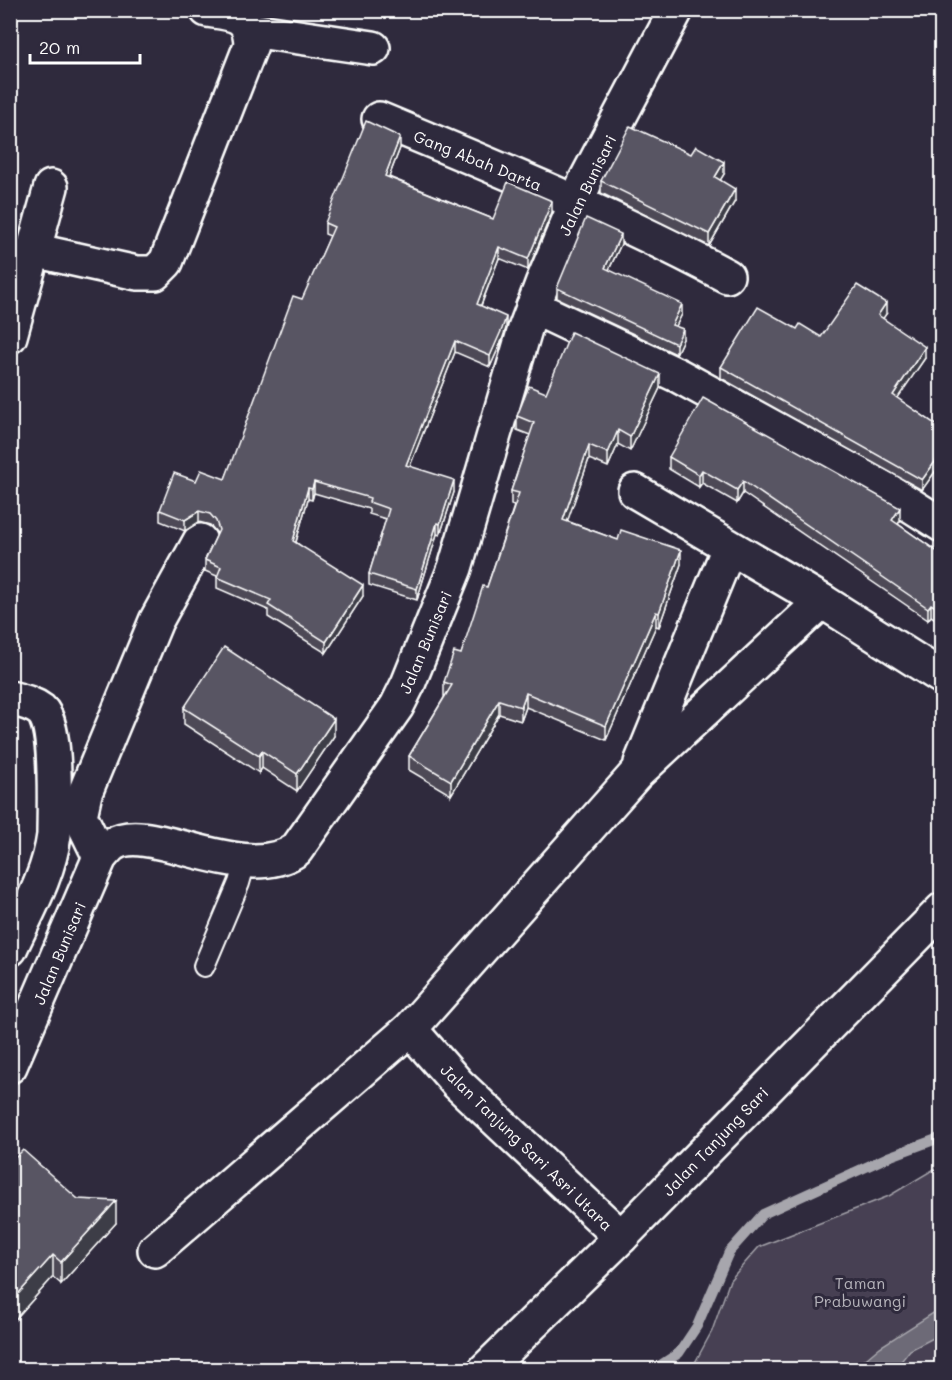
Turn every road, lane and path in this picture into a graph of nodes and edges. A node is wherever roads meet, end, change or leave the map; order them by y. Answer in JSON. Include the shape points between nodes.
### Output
{"nodes":[{"id":1,"x":207,"y":10,"type":"edge"},
{"id":2,"x":676,"y":10,"type":"edge"},
{"id":3,"x":251,"y":30,"type":"junction"},
{"id":4,"x":373,"y":48,"type":"dead end"},
{"id":5,"x":379,"y":119,"type":"dead end"},
{"id":6,"x":51,"y":187,"type":"dead end"},
{"id":7,"x":577,"y":201,"type":"junction"},
{"id":8,"x":33,"y":250,"type":"junction"},
{"id":9,"x":727,"y":276,"type":"dead end"},
{"id":10,"x":533,"y":307,"type":"junction"},
{"id":11,"x":10,"y":336,"type":"edge"},
{"id":12,"x":635,"y":491,"type":"dead end"},
{"id":13,"x":942,"y":525,"type":"edge"},
{"id":14,"x":200,"y":541,"type":"dead end"},
{"id":15,"x":729,"y":548,"type":"junction"},
{"id":16,"x":822,"y":602,"type":"junction"},
{"id":17,"x":942,"y":677,"type":"edge"},
{"id":18,"x":10,"y":698,"type":"edge"},
{"id":19,"x":637,"y":773,"type":"junction"},
{"id":20,"x":100,"y":858,"type":"junction"},
{"id":21,"x":245,"y":862,"type":"junction"},
{"id":22,"x":942,"y":910,"type":"edge"},
{"id":23,"x":10,"y":949,"type":"edge"},
{"id":24,"x":204,"y":966,"type":"dead end"},
{"id":25,"x":410,"y":1029,"type":"junction"},
{"id":26,"x":10,"y":1066,"type":"edge"},
{"id":27,"x":621,"y":1237,"type":"junction"},
{"id":28,"x":155,"y":1250,"type":"dead end"},
{"id":29,"x":485,"y":1370,"type":"edge"}],
"edges":[{"from":1,"to":3,"type":"street","via":[[234,14]]},
{"from":2,"to":7,"type":"street","name":"Jalan Bunisari"},
{"from":3,"to":4,"type":"street"},
{"from":3,"to":8,"type":"street","via":[[251,45],[166,262],[155,273],[137,273]]},
{"from":5,"to":7,"type":"street","name":"Gang Abah Darta"},
{"from":6,"to":8,"type":"street"},
{"from":7,"to":9,"type":"street","name":"Gang Abah Darta"},
{"from":7,"to":10,"type":"street","name":"Jalan Bunisari"},
{"from":8,"to":11,"type":"street"},
{"from":10,"to":13,"type":"street","via":[[680,376],[877,484]]},
{"from":10,"to":21,"type":"street","name":"Jalan Bunisari","via":[[455,568],[397,706],[296,850],[283,859]]},
{"from":12,"to":15,"type":"street"},
{"from":14,"to":20,"type":"street","via":[[156,621],[85,793],[80,816]]},
{"from":15,"to":16,"type":"street"},
{"from":15,"to":19,"type":"street"},
{"from":16,"to":17,"type":"street"},
{"from":16,"to":19,"type":"street"},
{"from":18,"to":23,"type":"street","via":[[28,702],[42,711],[51,728],[54,835],[41,881]]},
{"from":19,"to":25,"type":"street"},
{"from":20,"to":21,"type":"street","name":"Jalan Bunisari","via":[[113,843],[135,838]]},
{"from":20,"to":26,"type":"street","name":"Jalan Bunisari"},
{"from":21,"to":24,"type":"lane"},
{"from":22,"to":27,"type":"street","name":"Jalan Tanjung Sari"},
{"from":25,"to":27,"type":"street","name":"Jalan Tanjung Sari Asri Utara","via":[[458,1084]]},
{"from":25,"to":28,"type":"street"},
{"from":27,"to":29,"type":"street","name":"Jalan Tanjung Sari"}]}
